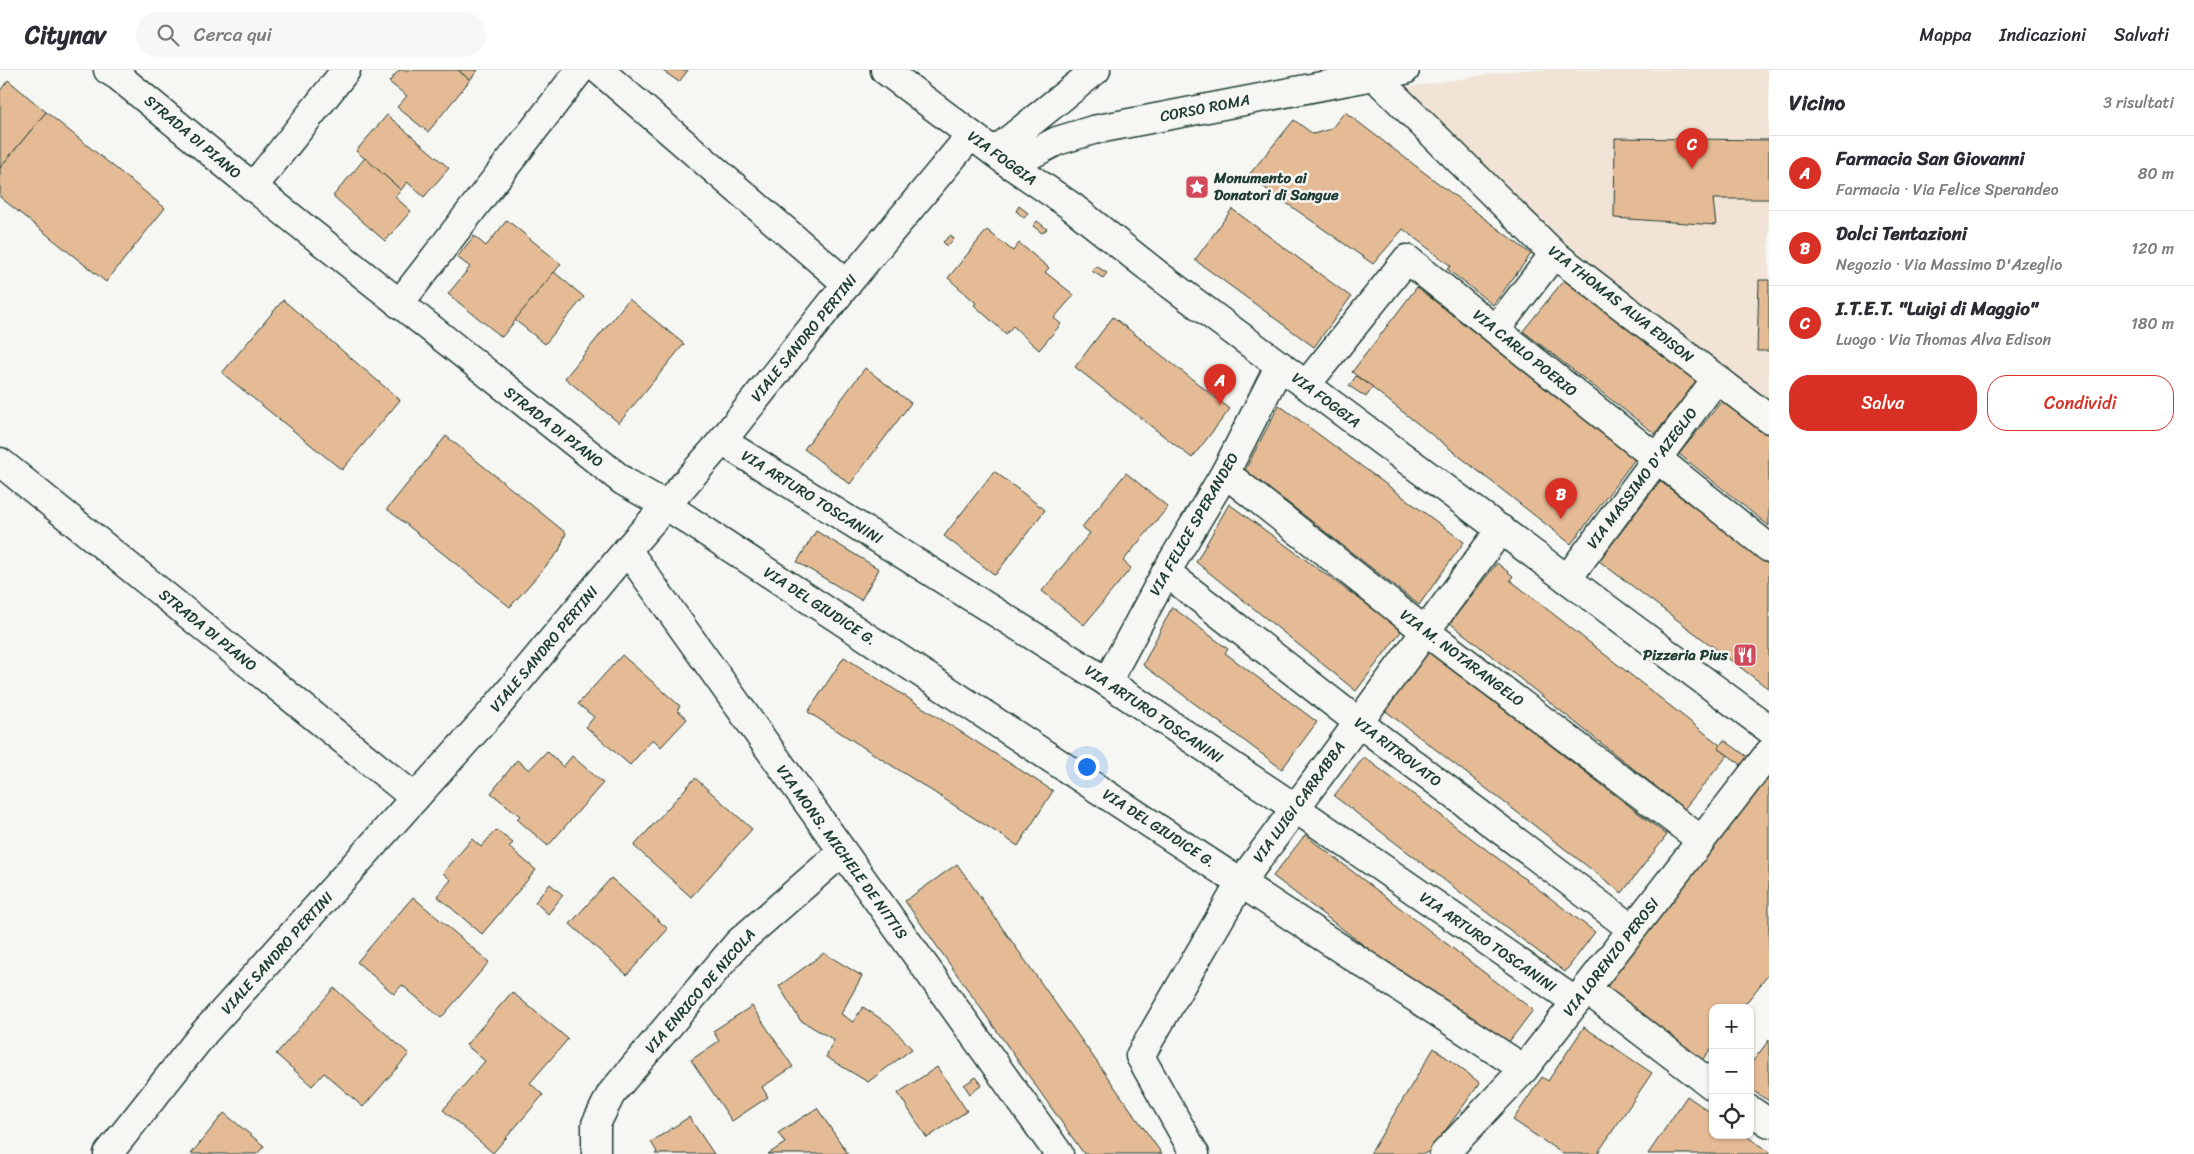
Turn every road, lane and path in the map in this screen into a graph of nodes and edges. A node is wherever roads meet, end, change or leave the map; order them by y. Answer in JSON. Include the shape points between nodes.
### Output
{"nodes":[{"id":1,"x":108,"y":70,"type":"edge"},
{"id":2,"x":346,"y":70,"type":"edge"},
{"id":3,"x":580,"y":70,"type":"edge"},
{"id":4,"x":599,"y":70,"type":"edge"},
{"id":5,"x":885,"y":70,"type":"edge"},
{"id":6,"x":1096,"y":70,"type":"edge"},
{"id":7,"x":1405,"y":70,"type":"edge"},
{"id":8,"x":1373,"y":75,"type":"junction"},
{"id":9,"x":971,"y":135,"type":"junction"},
{"id":10,"x":1002,"y":159,"type":"junction"},
{"id":11,"x":253,"y":187,"type":"junction"},
{"id":12,"x":1554,"y":254,"type":"junction"},
{"id":13,"x":847,"y":284,"type":"junction"},
{"id":14,"x":398,"y":304,"type":"junction"},
{"id":15,"x":1496,"y":329,"type":"junction"},
{"id":16,"x":1280,"y":365,"type":"junction"},
{"id":17,"x":1717,"y":378,"type":"junction"},
{"id":18,"x":1306,"y":385,"type":"junction"},
{"id":19,"x":1769,"y":419,"type":"edge"},
{"id":20,"x":722,"y":441,"type":"junction"},
{"id":21,"x":1655,"y":459,"type":"junction"},
{"id":22,"x":0,"y":462,"type":"edge"},
{"id":23,"x":1225,"y":473,"type":"junction"},
{"id":24,"x":667,"y":506,"type":"junction"},
{"id":25,"x":1500,"y":529,"type":"junction"},
{"id":26,"x":1769,"y":548,"type":"edge"},
{"id":27,"x":626,"y":550,"type":"junction"},
{"id":28,"x":1166,"y":572,"type":"junction"},
{"id":29,"x":1567,"y":579,"type":"junction"},
{"id":30,"x":1425,"y":631,"type":"junction"},
{"id":31,"x":1107,"y":682,"type":"junction"},
{"id":32,"x":1358,"y":722,"type":"junction"},
{"id":33,"x":1769,"y":729,"type":"edge"},
{"id":34,"x":1769,"y":752,"type":"edge"},
{"id":35,"x":415,"y":798,"type":"junction"},
{"id":36,"x":1295,"y":808,"type":"junction"},
{"id":37,"x":1701,"y":840,"type":"junction"},
{"id":38,"x":842,"y":852,"type":"junction"},
{"id":39,"x":1241,"y":882,"type":"junction"},
{"id":40,"x":1632,"y":929,"type":"junction"},
{"id":41,"x":1581,"y":996,"type":"junction"},
{"id":42,"x":1524,"y":1069,"type":"junction"},
{"id":43,"x":1709,"y":1083,"type":"edge"},
{"id":44,"x":1754,"y":1113,"type":"edge"},
{"id":45,"x":1769,"y":1123,"type":"edge"},
{"id":46,"x":108,"y":1154,"type":"edge"},
{"id":47,"x":596,"y":1154,"type":"edge"},
{"id":48,"x":1059,"y":1154,"type":"edge"},
{"id":49,"x":1195,"y":1154,"type":"edge"},
{"id":50,"x":1444,"y":1154,"type":"edge"}],
"edges":[{"from":1,"to":11,"type":"street","name":"STRADA DI PIANO"},
{"from":2,"to":11,"type":"street","name":"STRADA DI PIANO"},
{"from":3,"to":14,"type":"street"},
{"from":4,"to":13,"type":"street"},
{"from":5,"to":9,"type":"street","name":"VIA FOGGIA"},
{"from":6,"to":10,"type":"street"},
{"from":7,"to":8,"type":"street","name":"CORSO ROMA"},
{"from":8,"to":10,"type":"street","name":"CORSO ROMA","via":[[1093,130]]},
{"from":8,"to":12,"type":"street","name":"VIA THOMAS ALVA EDISON"},
{"from":9,"to":10,"type":"street","name":"VIA FOGGIA"},
{"from":9,"to":13,"type":"street","name":"VIALE SANDRO PERTINI"},
{"from":10,"to":16,"type":"street","name":"VIA FOGGIA","via":[[1071,206]]},
{"from":11,"to":14,"type":"street","name":"STRADA DI PIANO"},
{"from":12,"to":15,"type":"street"},
{"from":12,"to":17,"type":"street","name":"VIA THOMAS ALVA EDISON"},
{"from":13,"to":20,"type":"street","name":"VIALE SANDRO PERTINI"},
{"from":14,"to":24,"type":"street","name":"STRADA DI PIANO","via":[[623,481]]},
{"from":15,"to":18,"type":"street","name":"VIA CARLO POERIO","via":[[1407,260]]},
{"from":15,"to":21,"type":"street","name":"VIA CARLO POERIO"},
{"from":16,"to":18,"type":"street","name":"VIA FOGGIA"},
{"from":16,"to":23,"type":"street","name":"VIA FELICE SPERANDEO"},
{"from":17,"to":19,"type":"street","name":"VIA THOMAS ALVA EDISON"},
{"from":17,"to":21,"type":"street","name":"VIA MASSIMO D'AZEGLIO"},
{"from":18,"to":25,"type":"street","name":"VIA FOGGIA"},
{"from":20,"to":24,"type":"street","name":"VIALE SANDRO PERTINI"},
{"from":20,"to":31,"type":"street","name":"VIA ARTURO TOSCANINI"},
{"from":21,"to":26,"type":"street","name":"VIA CARLO POERIO"},
{"from":21,"to":29,"type":"street","name":"VIA MASSIMO D'AZEGLIO"},
{"from":22,"to":35,"type":"street","name":"STRADA DI PIANO"},
{"from":23,"to":28,"type":"street","name":"VIA FELICE SPERANDEO"},
{"from":23,"to":30,"type":"street","name":"VIA M. NOTARANGELO"},
{"from":24,"to":27,"type":"street","name":"VIALE SANDRO PERTINI"},
{"from":24,"to":39,"type":"street","name":"VIA DEL GIUDICE G."},
{"from":25,"to":29,"type":"street","name":"VIA FOGGIA"},
{"from":25,"to":30,"type":"street","name":"VIA LUIGI CARRABBA"},
{"from":27,"to":35,"type":"street","name":"VIALE SANDRO PERTINI","via":[[494,711]]},
{"from":27,"to":38,"type":"street","name":"VIA MONS. MICHELE DE NITTIS"},
{"from":28,"to":31,"type":"street","name":"VIA FELICE SPERANDEO"},
{"from":28,"to":32,"type":"street","name":"VIA RITROVATO"},
{"from":29,"to":33,"type":"street","name":"VIA FOGGIA"},
{"from":30,"to":32,"type":"street","name":"VIA LUIGI CARRABBA"},
{"from":30,"to":37,"type":"street","name":"VIA M. NOTARANGELO"},
{"from":31,"to":36,"type":"street","name":"VIA ARTURO TOSCANINI"},
{"from":32,"to":36,"type":"street","name":"VIA LUIGI CARRABBA"},
{"from":32,"to":40,"type":"street","name":"VIA RITROVATO"},
{"from":34,"to":37,"type":"street","name":"VIA LORENZO PEROSI"},
{"from":35,"to":46,"type":"street","name":"VIALE SANDRO PERTINI","via":[[204,1033]]},
{"from":36,"to":39,"type":"street","name":"VIA LUIGI CARRABBA"},
{"from":36,"to":41,"type":"street","name":"VIA ARTURO TOSCANINI"},
{"from":37,"to":40,"type":"street","name":"VIA LORENZO PEROSI"},
{"from":38,"to":47,"type":"street","name":"VIA ENRICO DE NICOLA","via":[[738,943],[611,1094],[596,1124]]},
{"from":38,"to":48,"type":"street","name":"VIA MONS. MICHELE DE NITTIS"},
{"from":39,"to":42,"type":"street","name":"VIA DEL GIUDICE G."},
{"from":39,"to":49,"type":"street","name":"VIA LUIGI CARRABBA","via":[[1140,1056]]},
{"from":40,"to":41,"type":"street","name":"VIA LORENZO PEROSI"},
{"from":41,"to":42,"type":"street","name":"VIA LORENZO PEROSI"},
{"from":41,"to":43,"type":"street","name":"VIA ARTURO TOSCANINI"},
{"from":42,"to":50,"type":"street","name":"VIA LORENZO PEROSI"},
{"from":44,"to":45,"type":"street"}]}
